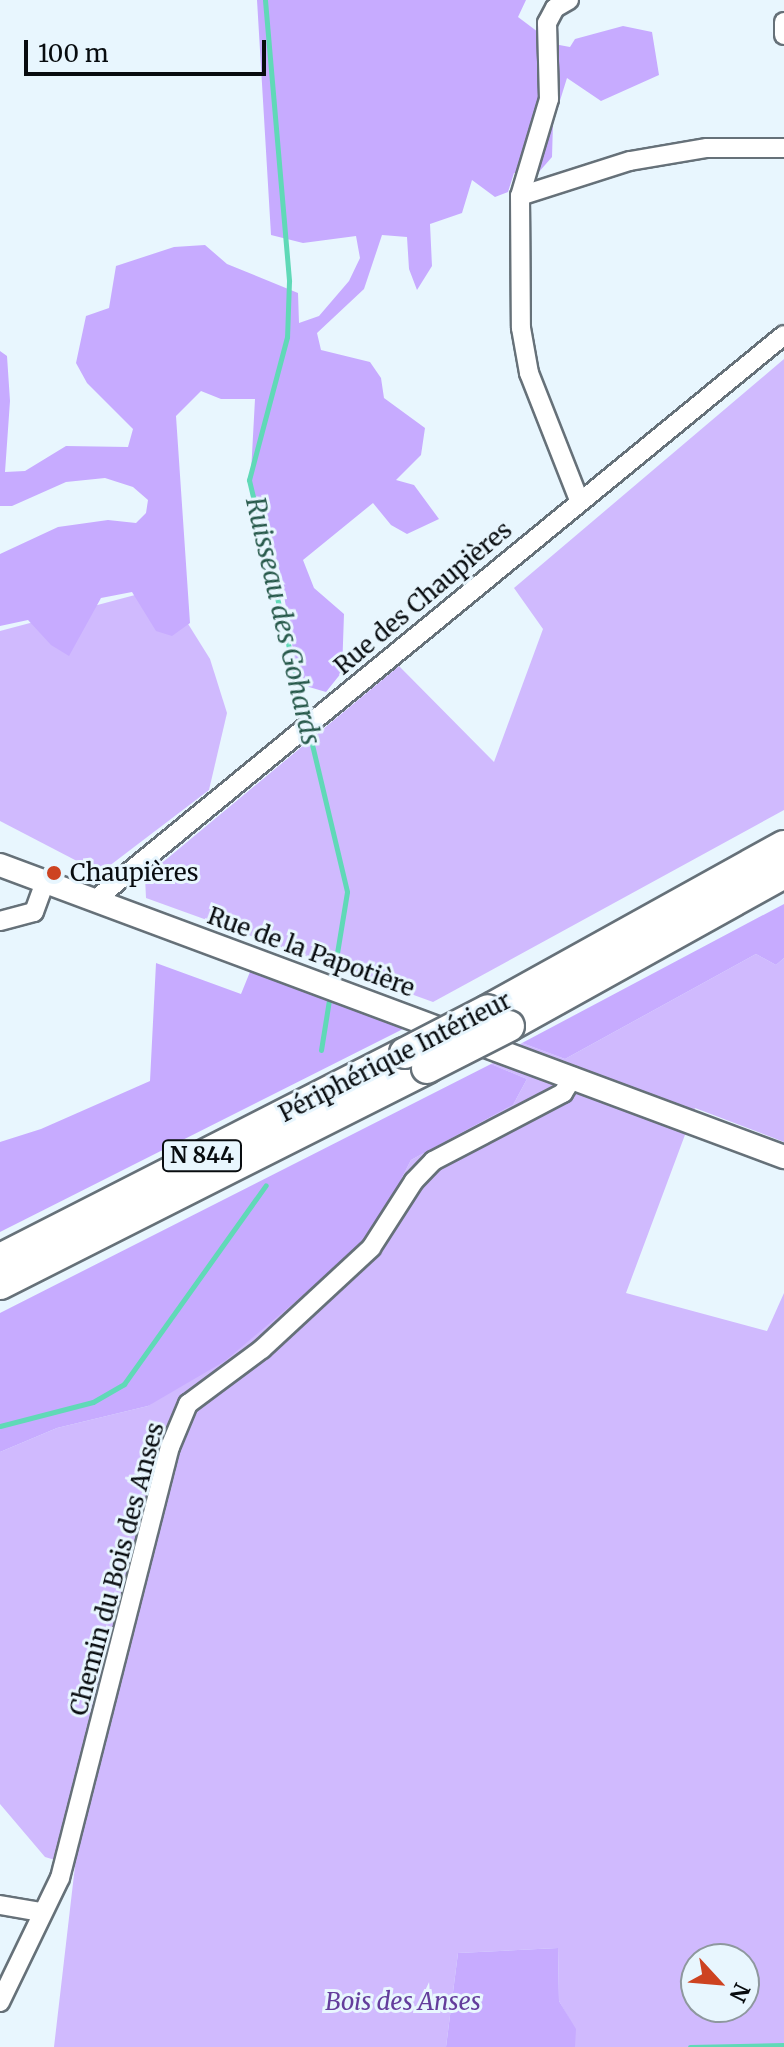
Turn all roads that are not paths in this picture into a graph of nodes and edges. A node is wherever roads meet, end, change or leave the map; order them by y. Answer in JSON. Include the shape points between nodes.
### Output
{"nodes":[{"id":1,"x":569,"y":0,"type":"edge"},
{"id":2,"x":784,"y":22,"type":"edge"},
{"id":3,"x":784,"y":35,"type":"edge"},
{"id":4,"x":784,"y":148,"type":"edge"},
{"id":5,"x":520,"y":196,"type":"junction"},
{"id":6,"x":784,"y":335,"type":"edge"},
{"id":7,"x":579,"y":500,"type":"junction"},
{"id":8,"x":784,"y":846,"type":"edge"},
{"id":9,"x":0,"y":865,"type":"edge"},
{"id":10,"x":784,"y":873,"type":"edge"},
{"id":11,"x":45,"y":881,"type":"junction"},
{"id":12,"x":95,"y":900,"type":"junction"},
{"id":13,"x":0,"y":921,"type":"edge"},
{"id":14,"x":498,"y":1018,"type":"junction"},
{"id":15,"x":416,"y":1061,"type":"junction"},
{"id":16,"x":573,"y":1077,"type":"junction"},
{"id":17,"x":784,"y":1157,"type":"edge"},
{"id":18,"x":0,"y":1259,"type":"edge"},
{"id":19,"x":0,"y":1284,"type":"edge"},
{"id":20,"x":0,"y":1905,"type":"edge"},
{"id":21,"x":41,"y":1912,"type":"junction"},
{"id":22,"x":0,"y":2002,"type":"edge"}],
"edges":[{"from":1,"to":5,"type":"street","via":[[555,8],[547,23],[549,99]]},
{"from":2,"to":3,"type":"street"},
{"from":4,"to":5,"type":"street","via":[[707,148],[630,161]]},
{"from":5,"to":7,"type":"street","via":[[523,348]]},
{"from":6,"to":7,"type":"street","name":"Rue des Chaupières"},
{"from":7,"to":12,"type":"street","name":"Rue des Chaupières"},
{"from":8,"to":14,"type":"highway","name":"Périphérique Intérieur","number":"N 844"},
{"from":9,"to":11,"type":"street","name":"Rue de la Papotière"},
{"from":10,"to":14,"type":"highway","number":"N 844"},
{"from":11,"to":12,"type":"street","name":"Rue de la Papotière"},
{"from":11,"to":13,"type":"street","via":[[34,912]]},
{"from":12,"to":16,"type":"street","name":"Rue de la Papotière"},
{"from":14,"to":15,"type":"highway","name":"Périphérique Intérieur","number":"N 844","bridge":true},
{"from":15,"to":18,"type":"highway","name":"Périphérique Intérieur","number":"N 844"},
{"from":15,"to":19,"type":"highway","number":"N 844"},
{"from":16,"to":17,"type":"street","name":"Rue de la Papotière"},
{"from":16,"to":21,"type":"street","name":"Chemin du Bois des Anses","via":[[563,1093],[433,1161],[371,1248],[262,1349],[188,1404],[170,1447],[60,1878]]},
{"from":20,"to":21,"type":"street"},
{"from":21,"to":22,"type":"street","name":"Chemin du Bois des Anses"}]}
